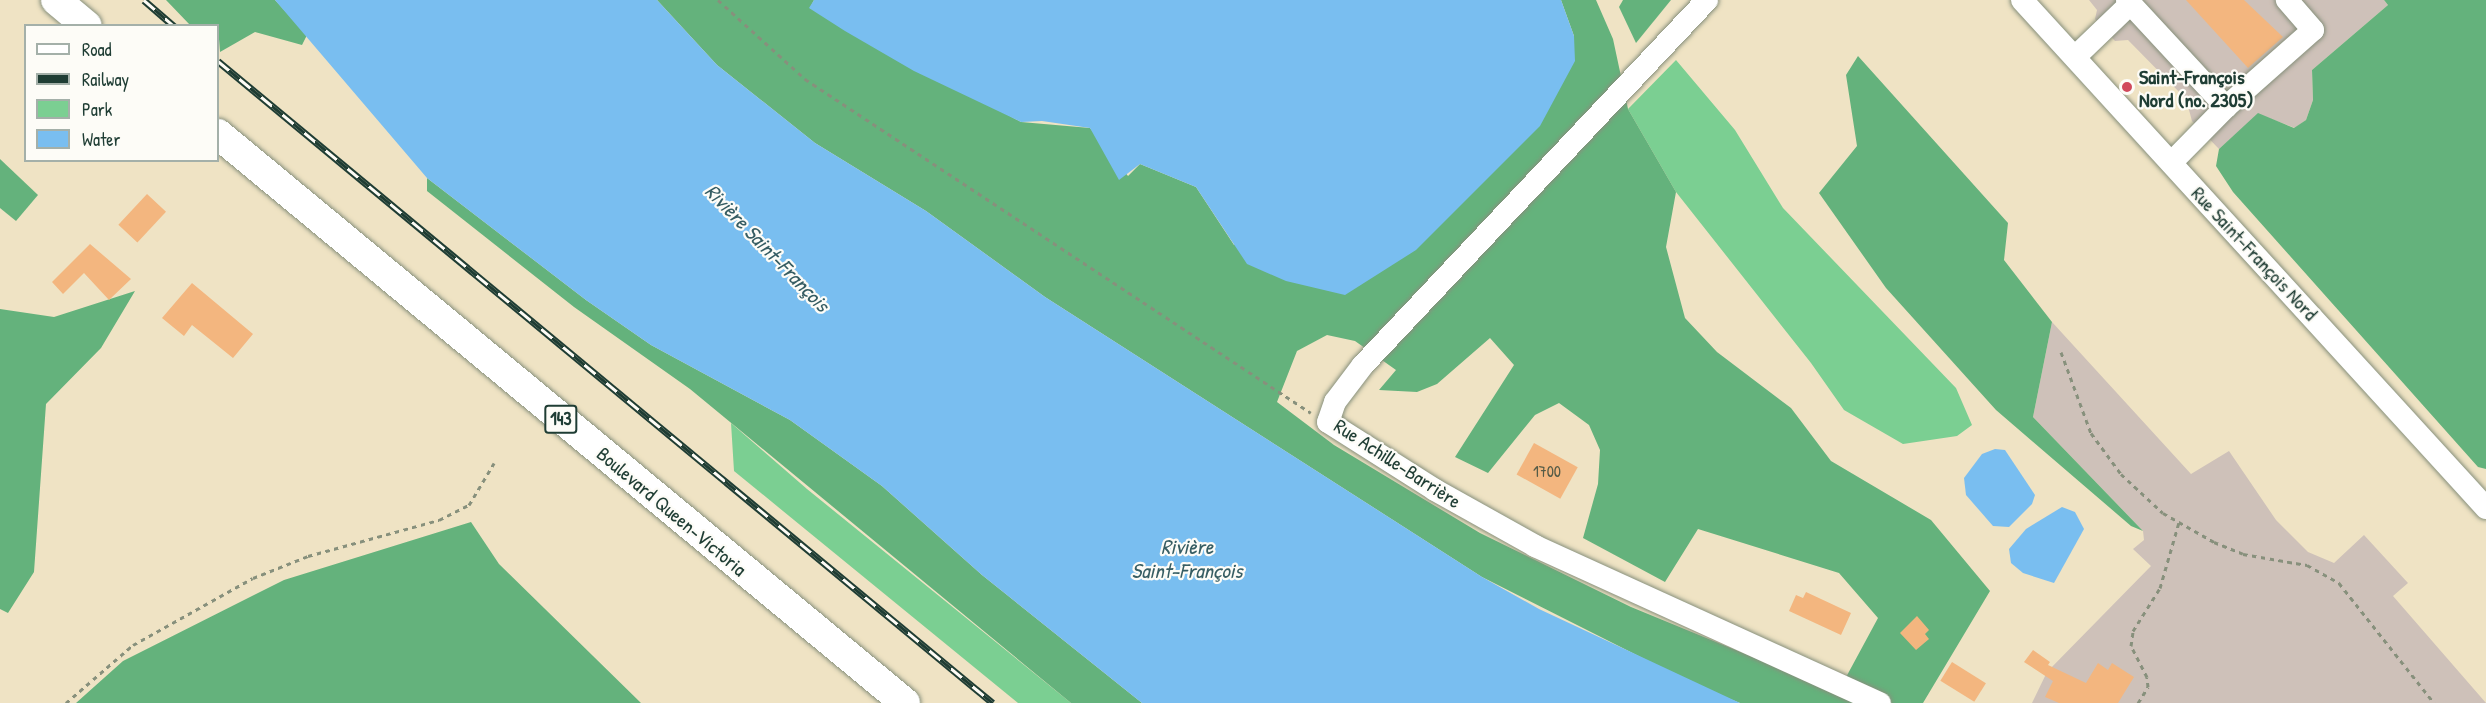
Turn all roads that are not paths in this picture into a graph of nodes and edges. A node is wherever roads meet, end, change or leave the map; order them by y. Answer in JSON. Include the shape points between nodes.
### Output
{"nodes":[{"id":1,"x":57,"y":0,"type":"edge"},
{"id":2,"x":1707,"y":0,"type":"edge"},
{"id":3,"x":2022,"y":0,"type":"edge"},
{"id":4,"x":2287,"y":0,"type":"edge"},
{"id":5,"x":2129,"y":2,"type":"edge"},
{"id":6,"x":85,"y":24,"type":"edge"},
{"id":7,"x":2075,"y":57,"type":"junction"},
{"id":8,"x":2226,"y":108,"type":"junction"},
{"id":9,"x":219,"y":135,"type":"edge"},
{"id":10,"x":2171,"y":163,"type":"junction"},
{"id":11,"x":2486,"y":508,"type":"edge"},
{"id":12,"x":905,"y":703,"type":"edge"},
{"id":13,"x":1880,"y":703,"type":"edge"}],
"edges":[{"from":1,"to":6,"type":"main road"},
{"from":2,"to":13,"type":"street","name":"Rue Achille-Barrière","via":[[1363,365],[1335,402],[1328,422],[1435,490],[1535,546]]},
{"from":3,"to":7,"type":"street","name":"Rue Saint-François Nord"},
{"from":4,"to":8,"type":"street","via":[[2313,30]]},
{"from":5,"to":7,"type":"street"},
{"from":5,"to":8,"type":"street"},
{"from":7,"to":10,"type":"street","name":"Rue Saint-François Nord"},
{"from":8,"to":10,"type":"street"},
{"from":9,"to":12,"type":"main road","name":"Boulevard Queen-Victoria","number":"143"},
{"from":10,"to":11,"type":"street","name":"Rue Saint-François Nord"}]}
